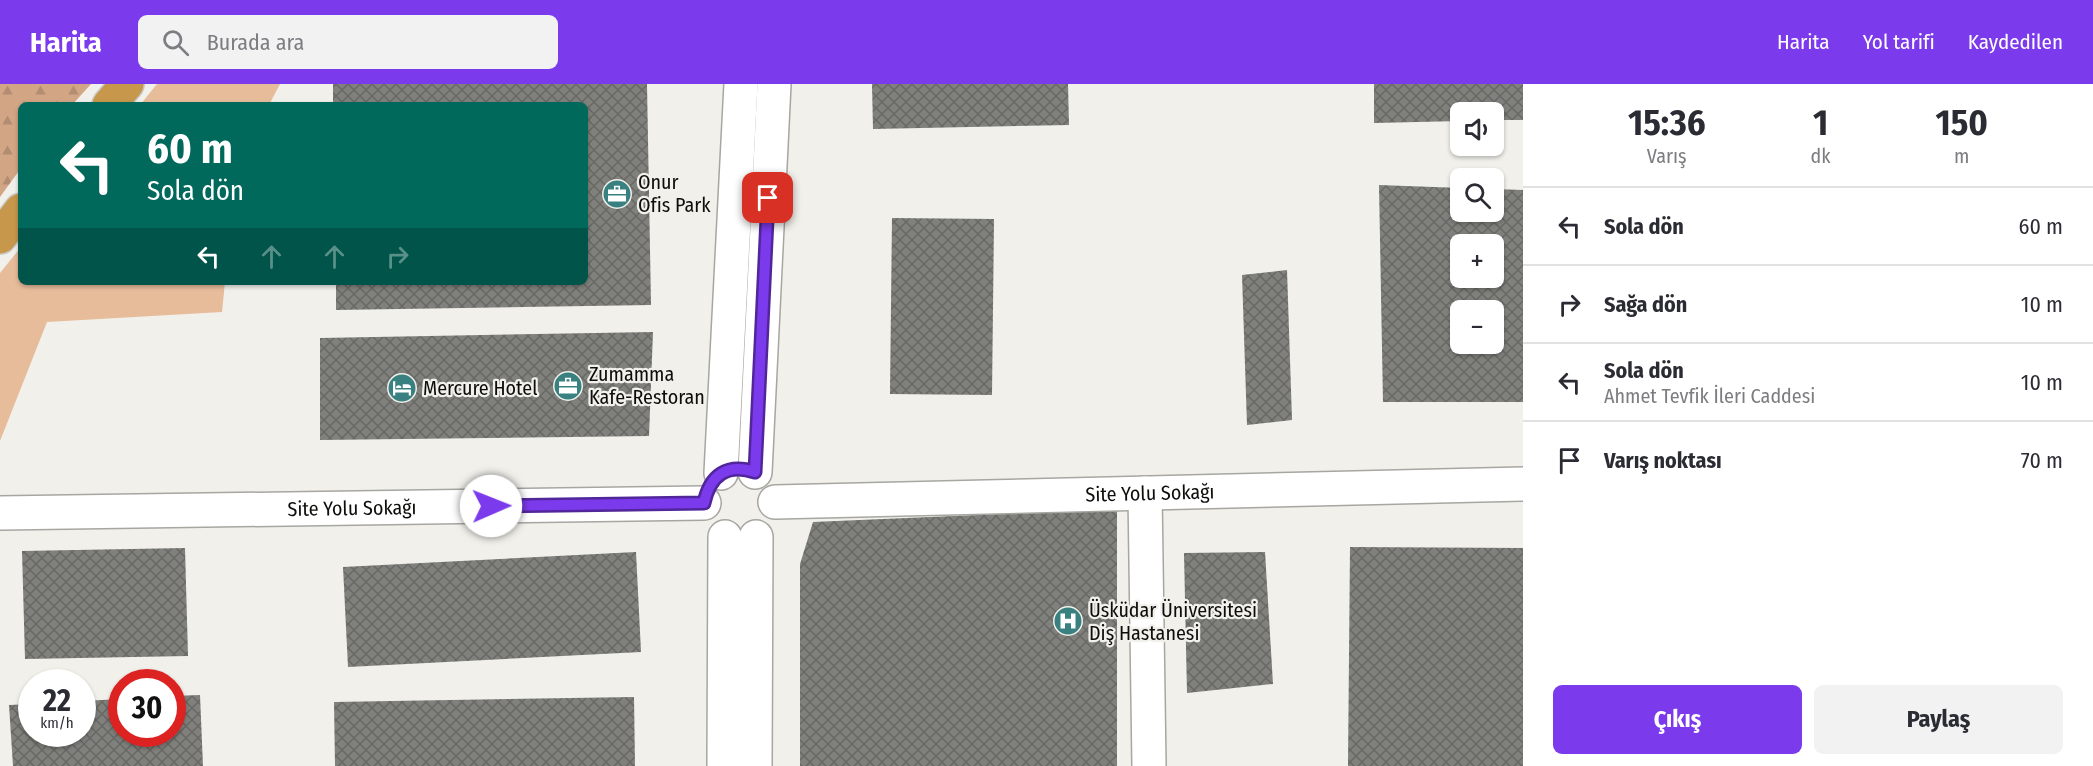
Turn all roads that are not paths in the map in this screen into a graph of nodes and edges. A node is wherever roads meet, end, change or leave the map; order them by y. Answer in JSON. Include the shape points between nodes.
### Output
{"nodes":[{"id":1,"x":127,"y":84,"type":"edge"},
{"id":2,"x":741,"y":84,"type":"edge"},
{"id":3,"x":774,"y":84,"type":"edge"},
{"id":4,"x":112,"y":102,"type":"edge"},
{"id":5,"x":18,"y":214,"type":"edge"},
{"id":6,"x":0,"y":237,"type":"edge"},
{"id":7,"x":755,"y":472,"type":"junction"},
{"id":8,"x":721,"y":473,"type":"junction"},
{"id":9,"x":1523,"y":484,"type":"edge"},
{"id":10,"x":1145,"y":493,"type":"junction"},
{"id":11,"x":776,"y":502,"type":"junction"},
{"id":12,"x":704,"y":503,"type":"junction"},
{"id":13,"x":0,"y":513,"type":"edge"},
{"id":14,"x":740,"y":537,"type":"junction"},
{"id":15,"x":724,"y":766,"type":"edge"},
{"id":16,"x":755,"y":766,"type":"edge"},
{"id":17,"x":1149,"y":766,"type":"edge"}],
"edges":[{"from":1,"to":4,"type":"highway"},
{"from":2,"to":8,"type":"street"},
{"from":3,"to":7,"type":"street"},
{"from":5,"to":6,"type":"highway"},
{"from":7,"to":8,"type":"street","via":[[744,468]]},
{"from":7,"to":11,"type":"street","via":[[769,484]]},
{"from":8,"to":12,"type":"street","via":[[709,486]]},
{"from":9,"to":10,"type":"street","name":"Site Yolu Sokağı"},
{"from":10,"to":11,"type":"street","name":"Site Yolu Sokağı"},
{"from":10,"to":17,"type":"street"},
{"from":11,"to":14,"type":"street","via":[[771,522],[764,531]]},
{"from":12,"to":13,"type":"street","name":"Site Yolu Sokağı"},
{"from":12,"to":14,"type":"street","via":[[705,514],[716,531]]},
{"from":14,"to":15,"type":"street"},
{"from":14,"to":16,"type":"street"}]}
